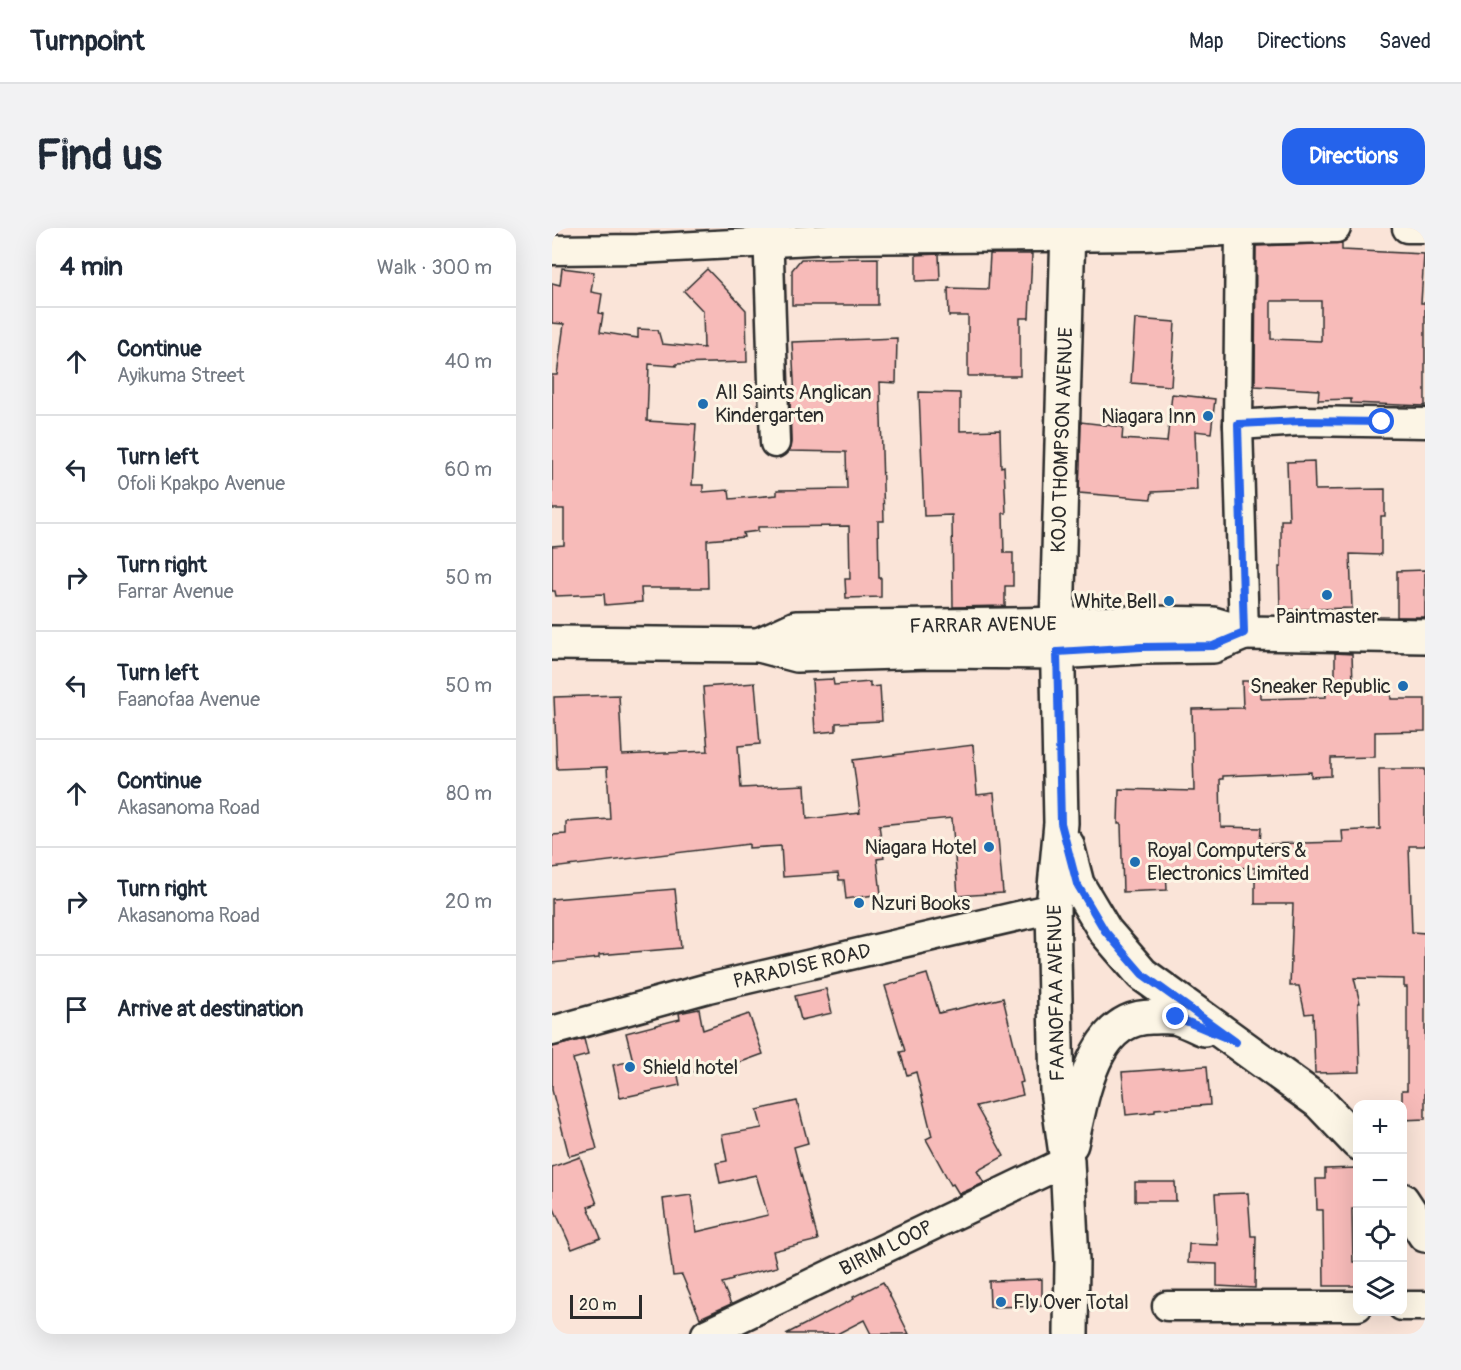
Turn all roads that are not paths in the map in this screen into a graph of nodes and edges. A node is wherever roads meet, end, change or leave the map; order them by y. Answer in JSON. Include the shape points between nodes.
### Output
{"nodes":[{"id":1,"x":1336,"y":228,"type":"edge"},
{"id":2,"x":1407,"y":228,"type":"edge"},
{"id":3,"x":1425,"y":228,"type":"edge"},
{"id":4,"x":1240,"y":229,"type":"edge"},
{"id":5,"x":1068,"y":233,"type":"edge"},
{"id":6,"x":768,"y":235,"type":"edge"},
{"id":7,"x":552,"y":250,"type":"edge"},
{"id":8,"x":1425,"y":423,"type":"edge"},
{"id":9,"x":1238,"y":424,"type":"junction"},
{"id":10,"x":775,"y":443,"type":"dead end"},
{"id":11,"x":1244,"y":633,"type":"junction"},
{"id":12,"x":1425,"y":636,"type":"edge"},
{"id":13,"x":1057,"y":638,"type":"junction"},
{"id":14,"x":552,"y":643,"type":"edge"},
{"id":15,"x":1061,"y":823,"type":"junction"},
{"id":16,"x":1053,"y":908,"type":"junction"},
{"id":17,"x":552,"y":1031,"type":"edge"},
{"id":18,"x":1236,"y":1042,"type":"junction"},
{"id":19,"x":1353,"y":1138,"type":"edge"},
{"id":20,"x":1067,"y":1161,"type":"junction"},
{"id":21,"x":1407,"y":1208,"type":"edge"},
{"id":22,"x":1425,"y":1235,"type":"edge"},
{"id":23,"x":1167,"y":1306,"type":"dead end"},
{"id":24,"x":1353,"y":1306,"type":"edge"},
{"id":25,"x":1407,"y":1306,"type":"edge"},
{"id":26,"x":1425,"y":1306,"type":"edge"},
{"id":27,"x":705,"y":1334,"type":"edge"},
{"id":28,"x":1071,"y":1334,"type":"edge"}],
"edges":[{"from":1,"to":4,"type":"street"},
{"from":2,"to":3,"type":"street"},
{"from":4,"to":5,"type":"street","via":[[1145,236]]},
{"from":4,"to":9,"type":"street"},
{"from":5,"to":6,"type":"street","via":[[1002,238],[830,239]]},
{"from":5,"to":13,"type":"main road","name":"KOJO THOMPSON AVENUE"},
{"from":6,"to":7,"type":"street"},
{"from":6,"to":10,"type":"street"},
{"from":8,"to":9,"type":"street"},
{"from":9,"to":11,"type":"street"},
{"from":11,"to":12,"type":"main road","name":"FARRAR AVENUE"},
{"from":11,"to":13,"type":"main road","name":"FARRAR AVENUE","via":[[1213,646],[1141,647]]},
{"from":13,"to":14,"type":"main road","name":"FARRAR AVENUE","via":[[796,628],[759,645]]},
{"from":13,"to":15,"type":"main road","name":"FAANOFAA AVENUE"},
{"from":15,"to":16,"type":"main road","name":"FAANOFAA AVENUE"},
{"from":15,"to":18,"type":"main road","via":[[1077,884],[1105,931],[1142,974]]},
{"from":16,"to":17,"type":"street","name":"PARADISE ROAD","via":[[708,988]]},
{"from":16,"to":20,"type":"main road","name":"FAANOFAA AVENUE","via":[[1057,1090]]},
{"from":18,"to":19,"type":"main road","via":[[1319,1102]]},
{"from":18,"to":20,"type":"main road","via":[[1176,1017],[1146,1016],[1121,1024],[1104,1042],[1088,1076]]},
{"from":20,"to":27,"type":"street","name":"BIRIM LOOP"},
{"from":20,"to":28,"type":"main road","name":"FAANOFAA AVENUE"},
{"from":21,"to":22,"type":"main road"},
{"from":23,"to":24,"type":"street"},
{"from":25,"to":26,"type":"street"}]}
